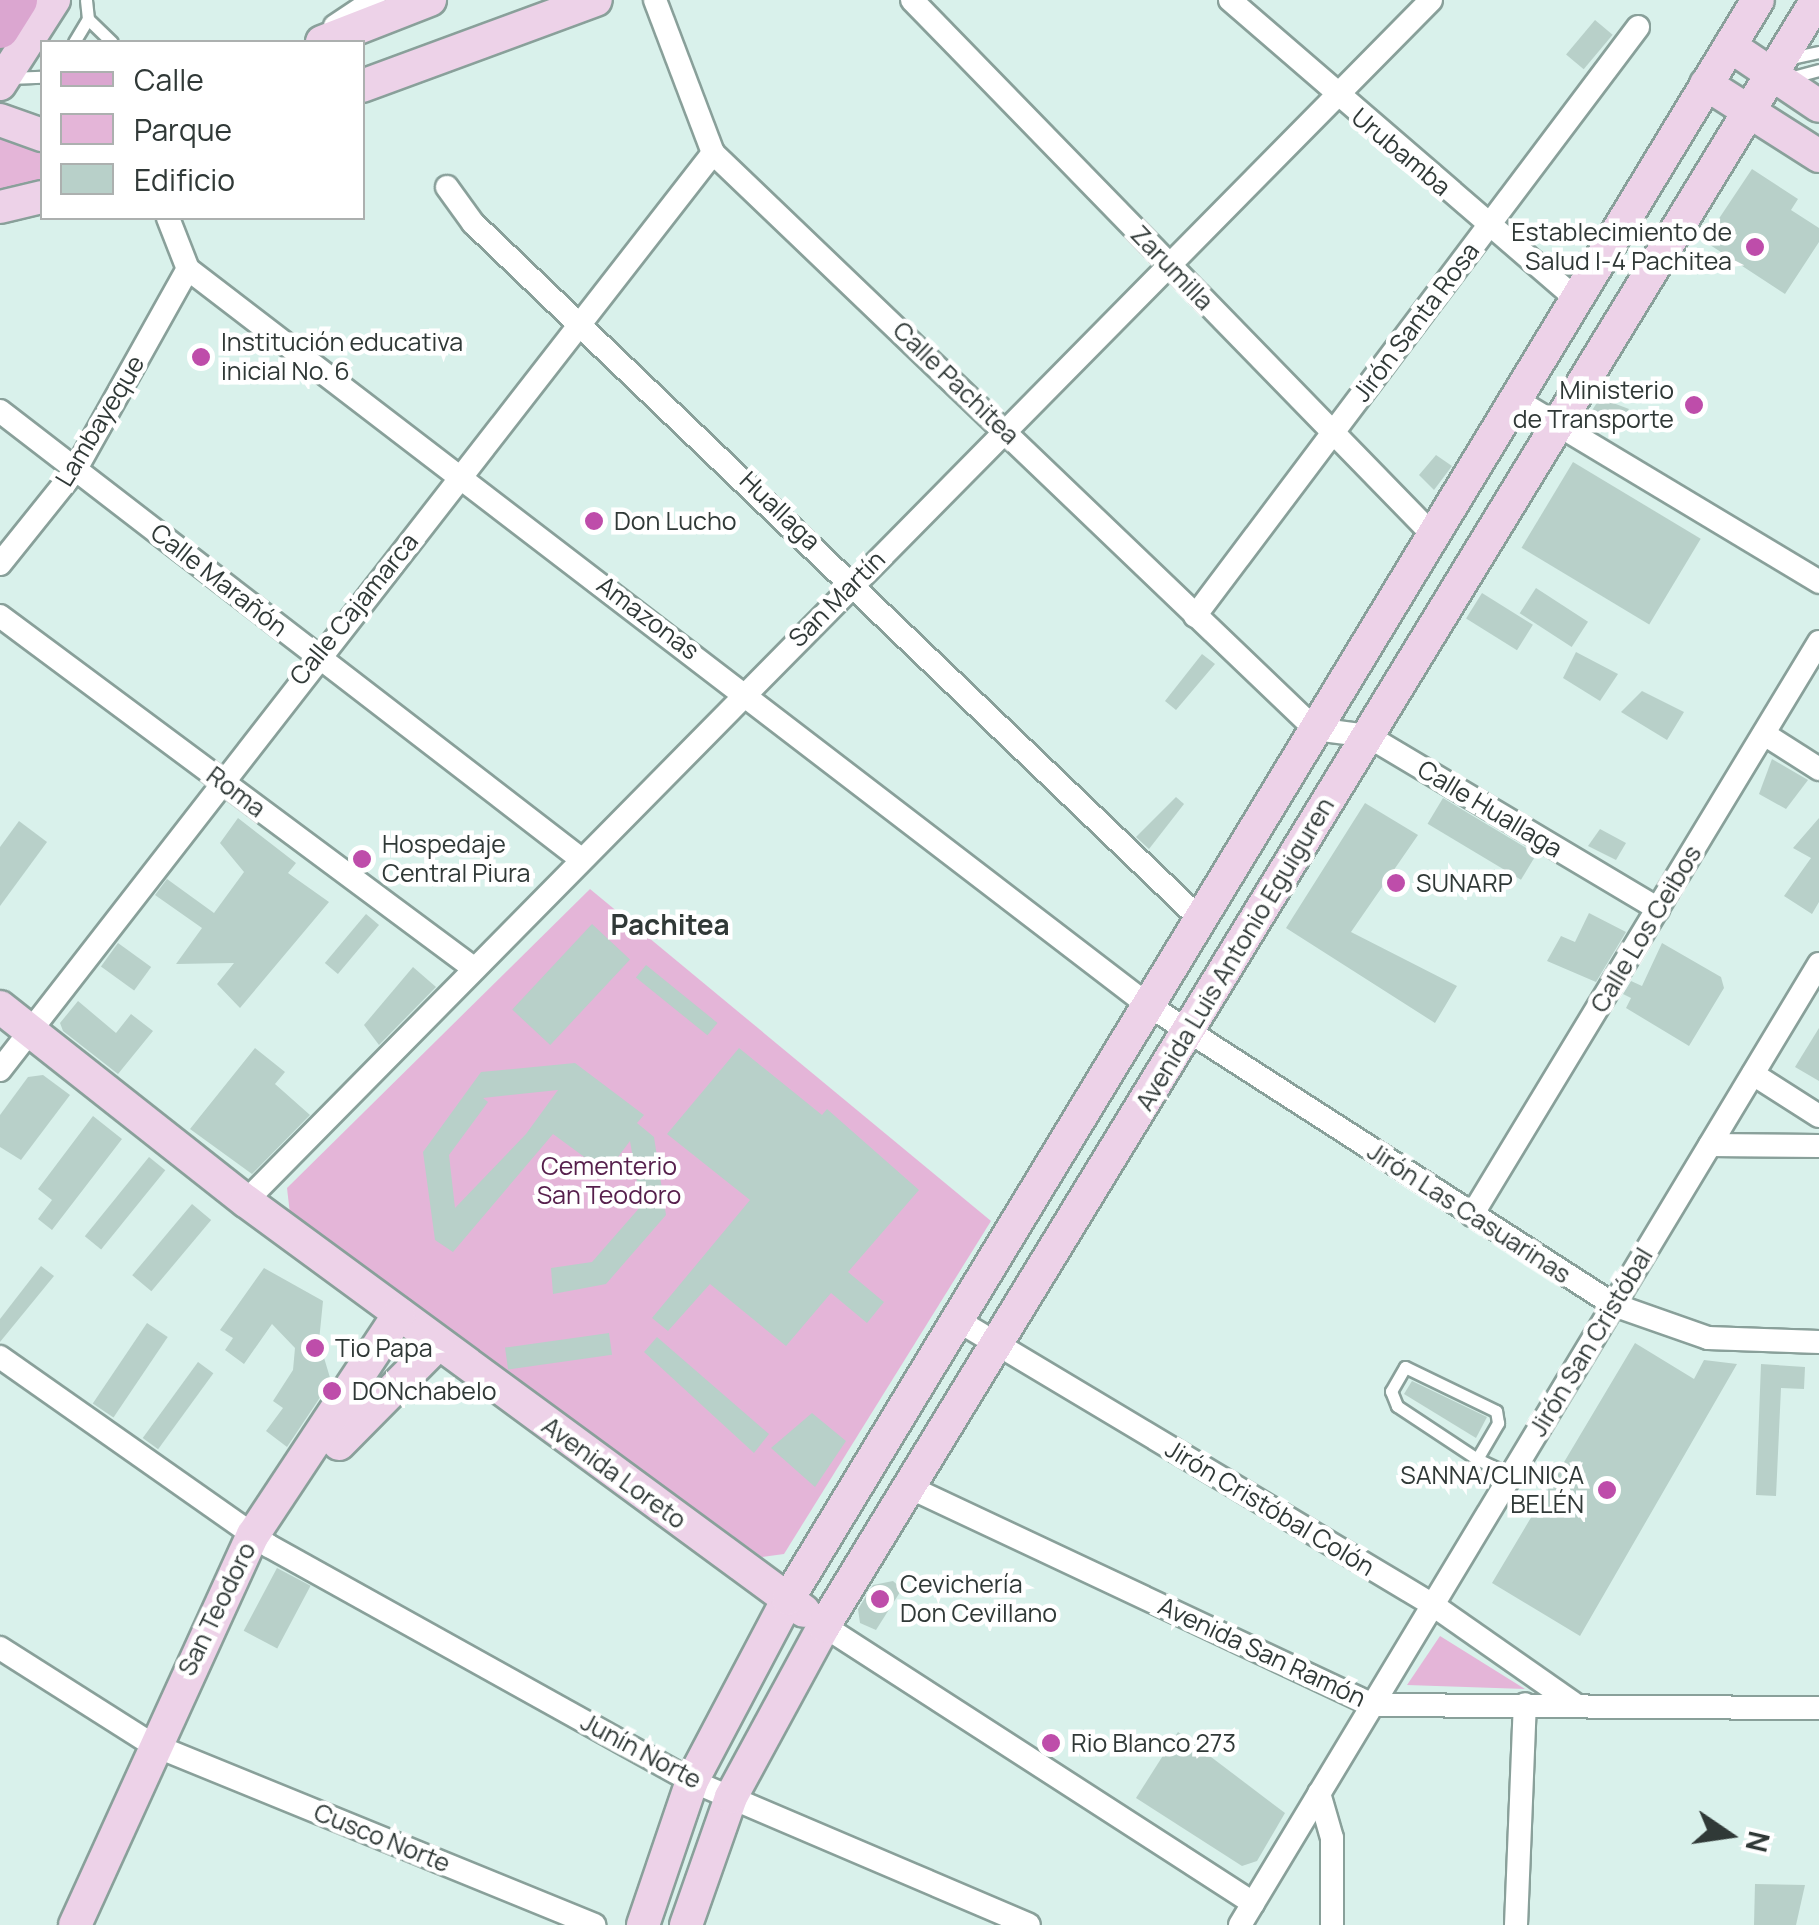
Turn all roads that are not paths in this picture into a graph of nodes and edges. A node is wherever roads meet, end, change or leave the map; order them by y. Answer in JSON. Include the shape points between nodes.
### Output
{"nodes":[{"id":1,"x":18,"y":0,"type":"edge"},
{"id":2,"x":54,"y":0,"type":"edge"},
{"id":3,"x":86,"y":0,"type":"edge"},
{"id":4,"x":374,"y":0,"type":"edge"},
{"id":5,"x":430,"y":0,"type":"edge"},
{"id":6,"x":596,"y":0,"type":"edge"},
{"id":7,"x":656,"y":0,"type":"edge"},
{"id":8,"x":912,"y":0,"type":"edge"},
{"id":9,"x":1230,"y":0,"type":"edge"},
{"id":10,"x":1431,"y":0,"type":"edge"},
{"id":11,"x":1758,"y":0,"type":"edge"},
{"id":12,"x":1818,"y":1,"type":"edge"},
{"id":13,"x":88,"y":19,"type":"junction"},
{"id":14,"x":1638,"y":27,"type":"dead end"},
{"id":15,"x":0,"y":28,"type":"edge"},
{"id":16,"x":75,"y":40,"type":"edge"},
{"id":17,"x":110,"y":40,"type":"edge"},
{"id":18,"x":313,"y":40,"type":"edge"},
{"id":19,"x":327,"y":40,"type":"edge"},
{"id":20,"x":1730,"y":46,"type":"junction"},
{"id":21,"x":1818,"y":61,"type":"edge"},
{"id":22,"x":1777,"y":71,"type":"junction"},
{"id":23,"x":40,"y":77,"type":"edge"},
{"id":24,"x":2,"y":81,"type":"edge"},
{"id":25,"x":1706,"y":84,"type":"junction"},
{"id":26,"x":365,"y":85,"type":"edge"},
{"id":27,"x":1336,"y":96,"type":"junction"},
{"id":28,"x":1819,"y":106,"type":"edge"},
{"id":29,"x":1748,"y":112,"type":"junction"},
{"id":30,"x":0,"y":120,"type":"edge"},
{"id":31,"x":40,"y":134,"type":"edge"},
{"id":32,"x":713,"y":153,"type":"junction"},
{"id":33,"x":1819,"y":156,"type":"edge"},
{"id":34,"x":447,"y":187,"type":"dead end"},
{"id":35,"x":40,"y":197,"type":"edge"},
{"id":36,"x":0,"y":207,"type":"edge"},
{"id":37,"x":169,"y":220,"type":"edge"},
{"id":38,"x":1488,"y":226,"type":"junction"},
{"id":39,"x":1169,"y":265,"type":"junction"},
{"id":40,"x":188,"y":269,"type":"junction"},
{"id":41,"x":1576,"y":299,"type":"junction"},
{"id":42,"x":582,"y":322,"type":"junction"},
{"id":43,"x":1515,"y":399,"type":"junction"},
{"id":44,"x":0,"y":411,"type":"edge"},
{"id":45,"x":1557,"y":425,"type":"junction"},
{"id":46,"x":1006,"y":430,"type":"junction"},
{"id":47,"x":1332,"y":434,"type":"junction"},
{"id":48,"x":76,"y":469,"type":"junction"},
{"id":49,"x":460,"y":477,"type":"junction"},
{"id":50,"x":1432,"y":535,"type":"junction"},
{"id":51,"x":0,"y":564,"type":"edge"},
{"id":52,"x":854,"y":582,"type":"junction"},
{"id":53,"x":1819,"y":582,"type":"edge"},
{"id":54,"x":0,"y":616,"type":"edge"},
{"id":55,"x":1194,"y":616,"type":"junction"},
{"id":56,"x":1819,"y":642,"type":"edge"},
{"id":57,"x":316,"y":654,"type":"junction"},
{"id":58,"x":746,"y":691,"type":"junction"},
{"id":59,"x":1315,"y":729,"type":"junction"},
{"id":60,"x":1764,"y":734,"type":"junction"},
{"id":61,"x":1368,"y":736,"type":"junction"},
{"id":62,"x":1819,"y":769,"type":"edge"},
{"id":63,"x":220,"y":781,"type":"junction"},
{"id":64,"x":580,"y":859,"type":"junction"},
{"id":65,"x":1658,"y":909,"type":"junction"},
{"id":66,"x":1200,"y":919,"type":"junction"},
{"id":67,"x":1819,"y":964,"type":"edge"},
{"id":68,"x":472,"y":967,"type":"junction"},
{"id":69,"x":1148,"y":1005,"type":"junction"},
{"id":70,"x":0,"y":1007,"type":"edge"},
{"id":71,"x":27,"y":1029,"type":"junction"},
{"id":72,"x":1187,"y":1032,"type":"junction"},
{"id":73,"x":0,"y":1070,"type":"edge"},
{"id":74,"x":1753,"y":1074,"type":"junction"},
{"id":75,"x":1819,"y":1116,"type":"edge"},
{"id":76,"x":1710,"y":1145,"type":"junction"},
{"id":77,"x":1819,"y":1146,"type":"edge"},
{"id":78,"x":246,"y":1201,"type":"junction"},
{"id":79,"x":1472,"y":1215,"type":"junction"},
{"id":80,"x":1614,"y":1304,"type":"junction"},
{"id":81,"x":399,"y":1314,"type":"junction"},
{"id":82,"x":957,"y":1320,"type":"junction"},
{"id":83,"x":1819,"y":1342,"type":"edge"},
{"id":84,"x":438,"y":1344,"type":"junction"},
{"id":85,"x":997,"y":1344,"type":"junction"},
{"id":86,"x":0,"y":1357,"type":"edge"},
{"id":87,"x":1477,"y":1459,"type":"junction"},
{"id":88,"x":1511,"y":1476,"type":"junction"},
{"id":89,"x":909,"y":1487,"type":"junction"},
{"id":90,"x":261,"y":1541,"type":"junction"},
{"id":91,"x":788,"y":1599,"type":"junction"},
{"id":92,"x":1433,"y":1605,"type":"junction"},
{"id":93,"x":824,"y":1626,"type":"junction"},
{"id":94,"x":0,"y":1648,"type":"edge"},
{"id":95,"x":1373,"y":1704,"type":"junction"},
{"id":96,"x":1525,"y":1704,"type":"junction"},
{"id":97,"x":1576,"y":1705,"type":"junction"},
{"id":98,"x":1819,"y":1708,"type":"edge"},
{"id":99,"x":160,"y":1747,"type":"junction"},
{"id":100,"x":692,"y":1781,"type":"junction"},
{"id":101,"x":1319,"y":1794,"type":"junction"},
{"id":102,"x":731,"y":1798,"type":"junction"},
{"id":103,"x":1253,"y":1903,"type":"junction"},
{"id":104,"x":75,"y":1925,"type":"edge"},
{"id":105,"x":99,"y":1925,"type":"edge"},
{"id":106,"x":595,"y":1925,"type":"edge"},
{"id":107,"x":643,"y":1925,"type":"edge"},
{"id":108,"x":686,"y":1925,"type":"edge"},
{"id":109,"x":1029,"y":1925,"type":"edge"},
{"id":110,"x":1240,"y":1925,"type":"edge"},
{"id":111,"x":1332,"y":1925,"type":"edge"},
{"id":112,"x":1516,"y":1925,"type":"edge"}],
"edges":[{"from":1,"to":15,"type":"main road"},
{"from":2,"to":24,"type":"main road"},
{"from":3,"to":13,"type":"lane"},
{"from":4,"to":18,"type":"street"},
{"from":5,"to":19,"type":"main road"},
{"from":6,"to":26,"type":"main road"},
{"from":7,"to":32,"type":"street","name":"Calle Pachitea"},
{"from":8,"to":39,"type":"street","name":"Zarumilla"},
{"from":9,"to":27,"type":"street","name":"Urubamba"},
{"from":10,"to":27,"type":"street","name":"San Martín"},
{"from":11,"to":20,"type":"main road","name":"Avenida Luis Antonio Eguiguren"},
{"from":12,"to":22,"type":"main road","name":"Avenida Luis Antonio Eguiguren"},
{"from":13,"to":16,"type":"lane"},
{"from":13,"to":17,"type":"lane"},
{"from":14,"to":38,"type":"street","name":"Jirón Santa Rosa"},
{"from":20,"to":22,"type":"main road"},
{"from":20,"to":25,"type":"main road","name":"Avenida Luis Antonio Eguiguren"},
{"from":21,"to":22,"type":"lane"},
{"from":21,"to":22,"type":"lane"},
{"from":22,"to":28,"type":"main road"},
{"from":22,"to":29,"type":"main road","name":"Avenida Luis Antonio Eguiguren"},
{"from":23,"to":24,"type":"lane"},
{"from":25,"to":29,"type":"main road"},
{"from":25,"to":41,"type":"main road","name":"Avenida Luis Antonio Eguiguren"},
{"from":27,"to":38,"type":"street","name":"Urubamba"},
{"from":27,"to":39,"type":"street","name":"San Martín"},
{"from":29,"to":33,"type":"main road"},
{"from":29,"to":45,"type":"main road","name":"Avenida Luis Antonio Eguiguren"},
{"from":30,"to":31,"type":"main road"},
{"from":32,"to":42,"type":"street","name":"Calle Cajamarca"},
{"from":32,"to":46,"type":"street","name":"Calle Pachitea"},
{"from":34,"to":42,"type":"street","name":"Huallaga","via":[[473,223]]},
{"from":35,"to":36,"type":"main road"},
{"from":37,"to":40,"type":"street"},
{"from":38,"to":41,"type":"street","name":"Urubamba"},
{"from":38,"to":47,"type":"street","name":"Jirón Santa Rosa"},
{"from":39,"to":46,"type":"street","name":"San Martín"},
{"from":39,"to":47,"type":"street","name":"Zarumilla"},
{"from":40,"to":48,"type":"street","name":"Lambayeque"},
{"from":40,"to":49,"type":"street","name":"Amazonas"},
{"from":41,"to":43,"type":"main road","name":"Avenida Luis Antonio Eguiguren"},
{"from":42,"to":49,"type":"street","name":"Calle Cajamarca"},
{"from":42,"to":52,"type":"street","name":"Huallaga"},
{"from":43,"to":45,"type":"street"},
{"from":43,"to":50,"type":"main road","name":"Avenida Luis Antonio Eguiguren"},
{"from":44,"to":48,"type":"street","name":"Calle Marañón"},
{"from":45,"to":53,"type":"street"},
{"from":45,"to":61,"type":"main road","name":"Avenida Luis Antonio Eguiguren"},
{"from":46,"to":52,"type":"street","name":"San Martín"},
{"from":46,"to":55,"type":"street","name":"Calle Pachitea"},
{"from":47,"to":50,"type":"street","name":"Zarumilla"},
{"from":47,"to":55,"type":"street","name":"Jirón Santa Rosa"},
{"from":48,"to":51,"type":"street","name":"Lambayeque"},
{"from":48,"to":57,"type":"street","name":"Calle Marañón"},
{"from":49,"to":57,"type":"street","name":"Calle Cajamarca"},
{"from":49,"to":58,"type":"street","name":"Amazonas"},
{"from":50,"to":59,"type":"main road","name":"Avenida Luis Antonio Eguiguren"},
{"from":52,"to":58,"type":"street","name":"San Martín"},
{"from":52,"to":66,"type":"street","name":"Huallaga"},
{"from":54,"to":63,"type":"street","name":"Roma"},
{"from":55,"to":59,"type":"street","name":"Calle Pachitea"},
{"from":56,"to":60,"type":"street","name":"Calle Los Ceibos"},
{"from":57,"to":63,"type":"street","name":"Calle Cajamarca"},
{"from":57,"to":64,"type":"street","name":"Calle Marañón"},
{"from":58,"to":64,"type":"street","name":"San Martín"},
{"from":58,"to":69,"type":"street","name":"Amazonas"},
{"from":59,"to":61,"type":"street","name":"Calle Huallaga"},
{"from":59,"to":66,"type":"main road","name":"Avenida Luis Antonio Eguiguren"},
{"from":60,"to":62,"type":"street"},
{"from":60,"to":65,"type":"street","name":"Calle Los Ceibos"},
{"from":61,"to":65,"type":"street","name":"Calle Huallaga"},
{"from":61,"to":72,"type":"main road","name":"Avenida Luis Antonio Eguiguren"},
{"from":63,"to":68,"type":"street","name":"Roma"},
{"from":63,"to":71,"type":"street","name":"Calle Cajamarca"},
{"from":64,"to":68,"type":"street","name":"San Martín"},
{"from":65,"to":79,"type":"street","name":"Calle Los Ceibos"},
{"from":66,"to":69,"type":"main road","name":"Avenida Luis Antonio Eguiguren"},
{"from":67,"to":74,"type":"street","name":"Jirón San Cristóbal"},
{"from":68,"to":78,"type":"street","name":"San Martín"},
{"from":69,"to":72,"type":"street","name":"Jirón Las Casuarinas"},
{"from":69,"to":82,"type":"main road","name":"Avenida Luis Antonio Eguiguren"},
{"from":70,"to":71,"type":"main road","name":"Avenida Loreto"},
{"from":71,"to":73,"type":"street","name":"Calle Cajamarca"},
{"from":71,"to":78,"type":"main road","name":"Avenida Loreto"},
{"from":72,"to":79,"type":"street","name":"Jirón Las Casuarinas"},
{"from":72,"to":85,"type":"main road","name":"Avenida Luis Antonio Eguiguren"},
{"from":74,"to":75,"type":"street"},
{"from":74,"to":76,"type":"street","name":"Jirón San Cristóbal"},
{"from":76,"to":77,"type":"street"},
{"from":76,"to":80,"type":"street","name":"Jirón San Cristóbal"},
{"from":78,"to":81,"type":"main road","name":"Avenida Loreto"},
{"from":79,"to":80,"type":"street","name":"Jirón Las Casuarinas"},
{"from":80,"to":83,"type":"street","name":"Jirón Las Casuarinas","via":[[1708,1338]]},
{"from":80,"to":88,"type":"street","name":"Jirón San Cristóbal"},
{"from":81,"to":84,"type":"main road","name":"Avenida Loreto"},
{"from":81,"to":90,"type":"main road","name":"San Teodoro"},
{"from":82,"to":85,"type":"street","name":"Jirón Cristóbal Colón"},
{"from":82,"to":91,"type":"main road","name":"Avenida Luis Antonio Eguiguren"},
{"from":84,"to":90,"type":"main road","name":"San Teodoro","via":[[356,1420]]},
{"from":84,"to":91,"type":"main road","name":"Avenida Loreto"},
{"from":85,"to":89,"type":"main road","name":"Avenida Luis Antonio Eguiguren"},
{"from":85,"to":92,"type":"street","name":"Jirón Cristóbal Colón"},
{"from":86,"to":90,"type":"street","name":"Junín Norte"},
{"from":87,"to":87,"type":"lane","via":[[1397,1406],[1391,1391],[1405,1367],[1496,1411],[1498,1423]]},
{"from":87,"to":88,"type":"lane"},
{"from":88,"to":92,"type":"street","name":"Jirón San Cristóbal"},
{"from":89,"to":93,"type":"main road","name":"Avenida Luis Antonio Eguiguren"},
{"from":89,"to":95,"type":"street","name":"Avenida San Ramón"},
{"from":90,"to":99,"type":"main road","name":"San Teodoro"},
{"from":90,"to":100,"type":"street","name":"Junín Norte"},
{"from":91,"to":93,"type":"main road","name":"Avenida Loreto"},
{"from":91,"to":100,"type":"main road","name":"Avenida Luis Antonio Eguiguren"},
{"from":92,"to":95,"type":"street","name":"Jirón San Cristóbal"},
{"from":92,"to":97,"type":"street","name":"Jirón Cristóbal Colón"},
{"from":93,"to":102,"type":"main road","name":"Avenida Luis Antonio Eguiguren"},
{"from":93,"to":103,"type":"street","name":"Avenida Loreto"},
{"from":94,"to":99,"type":"street","name":"Cusco Norte"},
{"from":95,"to":96,"type":"street","name":"Avenida San Ramón"},
{"from":95,"to":101,"type":"street","name":"Jirón San Cristóbal"},
{"from":96,"to":97,"type":"street","name":"Avenida San Ramón"},
{"from":96,"to":112,"type":"street"},
{"from":97,"to":98,"type":"street","name":"Avenida San Ramón"},
{"from":99,"to":104,"type":"main road","name":"San Teodoro"},
{"from":99,"to":105,"type":"main road","name":"San Teodoro"},
{"from":99,"to":106,"type":"street","name":"Cusco Norte"},
{"from":100,"to":102,"type":"street","name":"Junín Norte"},
{"from":100,"to":107,"type":"main road","name":"Avenida Luis Antonio Eguiguren"},
{"from":101,"to":103,"type":"street","name":"Jirón San Cristóbal"},
{"from":101,"to":111,"type":"street","via":[[1332,1838]]},
{"from":102,"to":108,"type":"main road","name":"Avenida Luis Antonio Eguiguren"},
{"from":102,"to":109,"type":"street","name":"Junín Norte"},
{"from":103,"to":110,"type":"street","name":"Jirón San Cristóbal"}]}
